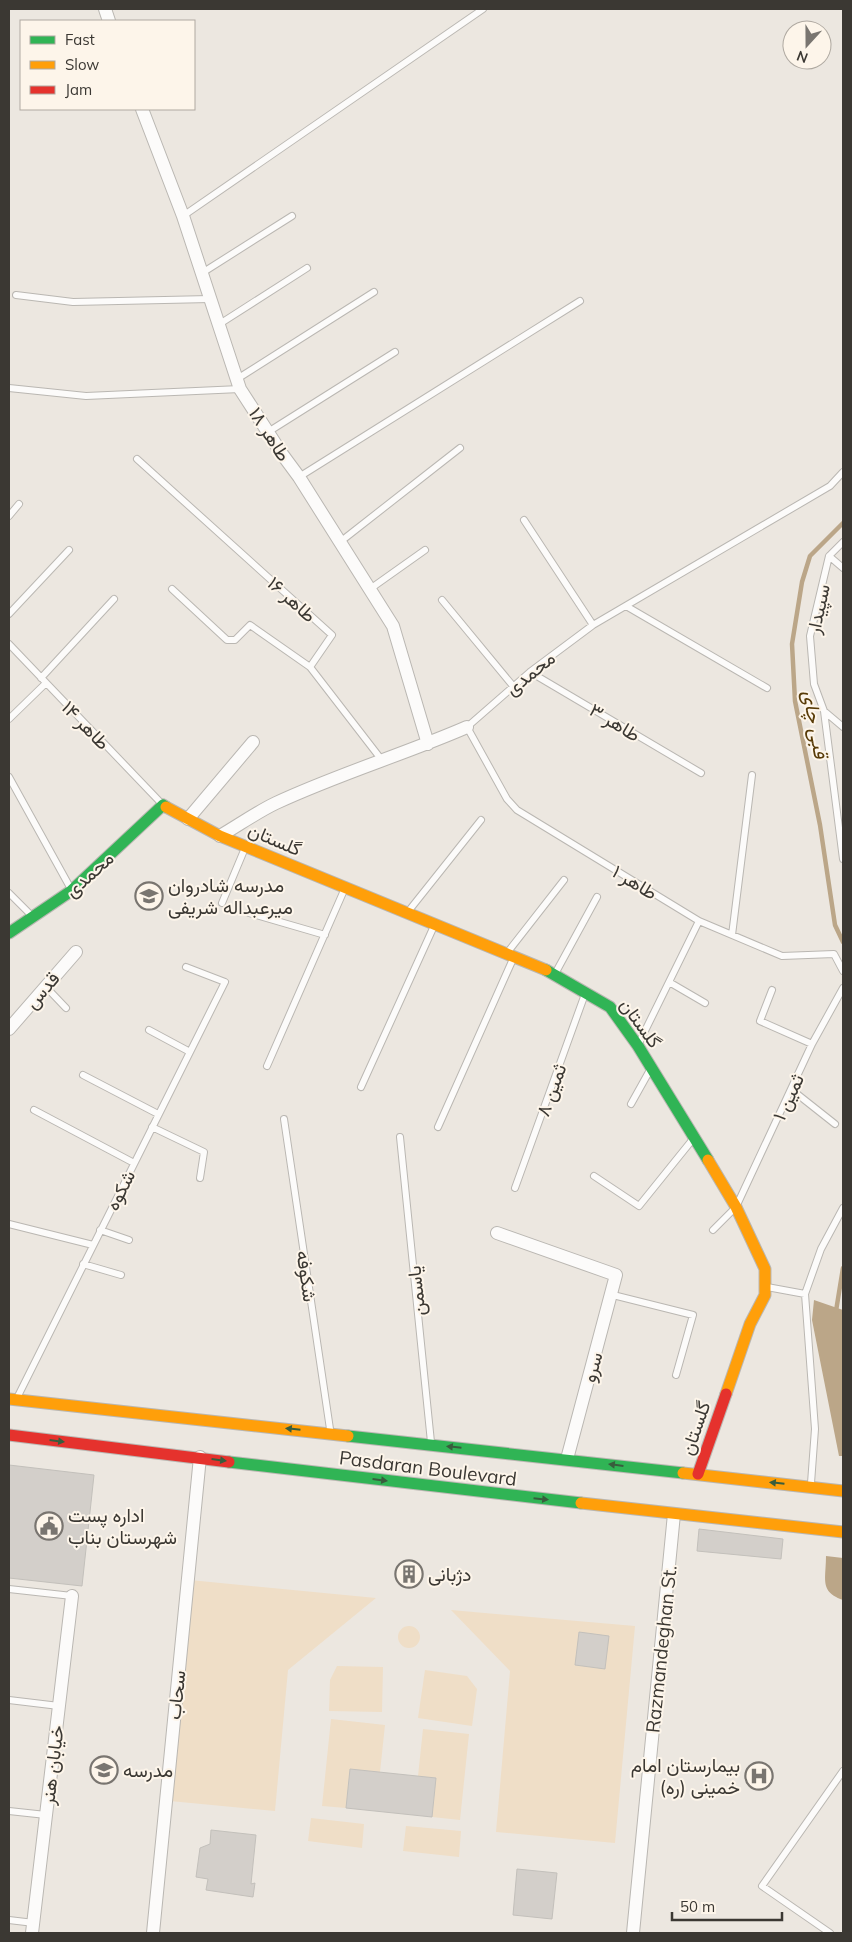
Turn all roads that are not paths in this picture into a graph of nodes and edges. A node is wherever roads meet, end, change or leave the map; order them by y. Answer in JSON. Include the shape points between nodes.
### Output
{"nodes":[{"id":1,"x":483,"y":9,"type":"edge"},
{"id":2,"x":142,"y":110,"type":"edge"},
{"id":3,"x":183,"y":216,"type":"junction"},
{"id":4,"x":292,"y":216,"type":"dead end"},
{"id":5,"x":307,"y":268,"type":"dead end"},
{"id":6,"x":202,"y":272,"type":"junction"},
{"id":7,"x":374,"y":292,"type":"dead end"},
{"id":8,"x":16,"y":295,"type":"dead end"},
{"id":9,"x":210,"y":299,"type":"junction"},
{"id":10,"x":580,"y":301,"type":"dead end"},
{"id":11,"x":218,"y":325,"type":"junction"},
{"id":12,"x":395,"y":352,"type":"dead end"},
{"id":13,"x":239,"y":384,"type":"junction"},
{"id":14,"x":9,"y":388,"type":"edge"},
{"id":15,"x":268,"y":432,"type":"junction"},
{"id":16,"x":460,"y":448,"type":"dead end"},
{"id":17,"x":137,"y":459,"type":"dead end"},
{"id":18,"x":843,"y":472,"type":"edge"},
{"id":19,"x":299,"y":477,"type":"junction"},
{"id":20,"x":19,"y":504,"type":"dead end"},
{"id":21,"x":9,"y":516,"type":"edge"},
{"id":22,"x":524,"y":520,"type":"dead end"},
{"id":23,"x":340,"y":542,"type":"junction"},
{"id":24,"x":843,"y":542,"type":"edge"},
{"id":25,"x":69,"y":550,"type":"dead end"},
{"id":26,"x":425,"y":550,"type":"dead end"},
{"id":27,"x":830,"y":556,"type":"junction"},
{"id":28,"x":843,"y":568,"type":"edge"},
{"id":29,"x":172,"y":589,"type":"dead end"},
{"id":30,"x":370,"y":589,"type":"junction"},
{"id":31,"x":114,"y":599,"type":"dead end"},
{"id":32,"x":442,"y":600,"type":"dead end"},
{"id":33,"x":626,"y":606,"type":"junction"},
{"id":34,"x":9,"y":614,"type":"edge"},
{"id":35,"x":593,"y":625,"type":"junction"},
{"id":36,"x":9,"y":644,"type":"edge"},
{"id":37,"x":310,"y":667,"type":"junction"},
{"id":38,"x":530,"y":672,"type":"junction"},
{"id":39,"x":44,"y":680,"type":"junction"},
{"id":40,"x":513,"y":686,"type":"junction"},
{"id":41,"x":767,"y":688,"type":"dead end"},
{"id":42,"x":824,"y":711,"type":"junction"},
{"id":43,"x":9,"y":719,"type":"edge"},
{"id":44,"x":468,"y":727,"type":"junction"},
{"id":45,"x":843,"y":727,"type":"edge"},
{"id":46,"x":253,"y":742,"type":"dead end"},
{"id":47,"x":428,"y":744,"type":"junction"},
{"id":48,"x":381,"y":759,"type":"junction"},
{"id":49,"x":701,"y":773,"type":"dead end"},
{"id":50,"x":752,"y":775,"type":"dead end"},
{"id":51,"x":9,"y":777,"type":"edge"},
{"id":52,"x":162,"y":805,"type":"junction"},
{"id":53,"x":188,"y":818,"type":"junction"},
{"id":54,"x":481,"y":820,"type":"dead end"},
{"id":55,"x":220,"y":836,"type":"junction"},
{"id":56,"x":246,"y":846,"type":"junction"},
{"id":57,"x":843,"y":859,"type":"edge"},
{"id":58,"x":564,"y":880,"type":"dead end"},
{"id":59,"x":345,"y":888,"type":"junction"},
{"id":60,"x":72,"y":891,"type":"junction"},
{"id":61,"x":9,"y":893,"type":"edge"},
{"id":62,"x":597,"y":897,"type":"dead end"},
{"id":63,"x":222,"y":902,"type":"dead end"},
{"id":64,"x":249,"y":913,"type":"dead end"},
{"id":65,"x":406,"y":913,"type":"junction"},
{"id":66,"x":35,"y":919,"type":"junction"},
{"id":67,"x":699,"y":921,"type":"junction"},
{"id":68,"x":434,"y":924,"type":"junction"},
{"id":69,"x":9,"y":933,"type":"edge"},
{"id":70,"x":324,"y":935,"type":"junction"},
{"id":71,"x":732,"y":935,"type":"junction"},
{"id":72,"x":76,"y":952,"type":"dead end"},
{"id":73,"x":511,"y":955,"type":"junction"},
{"id":74,"x":186,"y":967,"type":"dead end"},
{"id":75,"x":843,"y":971,"type":"edge"},
{"id":76,"x":555,"y":974,"type":"junction"},
{"id":77,"x":669,"y":982,"type":"junction"},
{"id":78,"x":46,"y":987,"type":"junction"},
{"id":79,"x":843,"y":988,"type":"edge"},
{"id":80,"x":772,"y":990,"type":"dead end"},
{"id":81,"x":586,"y":991,"type":"junction"},
{"id":82,"x":705,"y":1003,"type":"dead end"},
{"id":83,"x":66,"y":1008,"type":"dead end"},
{"id":84,"x":9,"y":1029,"type":"edge"},
{"id":85,"x":149,"y":1030,"type":"dead end"},
{"id":86,"x":812,"y":1044,"type":"junction"},
{"id":87,"x":638,"y":1046,"type":"junction"},
{"id":88,"x":190,"y":1052,"type":"junction"},
{"id":89,"x":267,"y":1066,"type":"dead end"},
{"id":90,"x":651,"y":1067,"type":"junction"},
{"id":91,"x":83,"y":1075,"type":"dead end"},
{"id":92,"x":361,"y":1086,"type":"dead end"},
{"id":93,"x":792,"y":1090,"type":"junction"},
{"id":94,"x":632,"y":1104,"type":"dead end"},
{"id":95,"x":34,"y":1110,"type":"dead end"},
{"id":96,"x":158,"y":1114,"type":"junction"},
{"id":97,"x":284,"y":1119,"type":"dead end"},
{"id":98,"x":835,"y":1124,"type":"dead end"},
{"id":99,"x":152,"y":1127,"type":"junction"},
{"id":100,"x":438,"y":1127,"type":"dead end"},
{"id":101,"x":400,"y":1137,"type":"dead end"},
{"id":102,"x":694,"y":1138,"type":"junction"},
{"id":103,"x":134,"y":1163,"type":"junction"},
{"id":104,"x":594,"y":1176,"type":"dead end"},
{"id":105,"x":200,"y":1178,"type":"dead end"},
{"id":106,"x":515,"y":1188,"type":"dead end"},
{"id":107,"x":736,"y":1207,"type":"junction"},
{"id":108,"x":843,"y":1208,"type":"edge"},
{"id":109,"x":9,"y":1224,"type":"edge"},
{"id":110,"x":100,"y":1230,"type":"junction"},
{"id":111,"x":713,"y":1230,"type":"dead end"},
{"id":112,"x":497,"y":1233,"type":"dead end"},
{"id":113,"x":129,"y":1240,"type":"dead end"},
{"id":114,"x":93,"y":1245,"type":"junction"},
{"id":115,"x":83,"y":1264,"type":"junction"},
{"id":116,"x":120,"y":1275,"type":"dead end"},
{"id":117,"x":767,"y":1287,"type":"junction"},
{"id":118,"x":805,"y":1294,"type":"junction"},
{"id":119,"x":613,"y":1295,"type":"junction"},
{"id":120,"x":676,"y":1375,"type":"dead end"},
{"id":121,"x":12,"y":1399,"type":"edge"},
{"id":122,"x":330,"y":1433,"type":"junction"},
{"id":123,"x":9,"y":1435,"type":"edge"},
{"id":124,"x":432,"y":1444,"type":"junction"},
{"id":125,"x":200,"y":1457,"type":"junction"},
{"id":126,"x":567,"y":1459,"type":"junction"},
{"id":127,"x":698,"y":1474,"type":"junction"},
{"id":128,"x":811,"y":1486,"type":"junction"},
{"id":129,"x":843,"y":1491,"type":"edge"},
{"id":130,"x":674,"y":1514,"type":"junction"},
{"id":131,"x":843,"y":1532,"type":"edge"},
{"id":132,"x":9,"y":1589,"type":"edge"},
{"id":133,"x":72,"y":1596,"type":"joint"},
{"id":134,"x":9,"y":1700,"type":"edge"},
{"id":135,"x":60,"y":1706,"type":"junction"},
{"id":136,"x":843,"y":1771,"type":"edge"},
{"id":137,"x":9,"y":1811,"type":"edge"},
{"id":138,"x":46,"y":1815,"type":"junction"},
{"id":139,"x":9,"y":1920,"type":"edge"},
{"id":140,"x":33,"y":1928,"type":"edge"},
{"id":141,"x":153,"y":1933,"type":"edge"},
{"id":142,"x":633,"y":1933,"type":"edge"},
{"id":143,"x":830,"y":1933,"type":"edge"}],
"edges":[{"from":1,"to":3,"type":"lane"},
{"from":2,"to":3,"type":"street","name":"طاهر ۱۸"},
{"from":3,"to":6,"type":"street","name":"طاهر ۱۸"},
{"from":4,"to":6,"type":"lane"},
{"from":5,"to":11,"type":"lane"},
{"from":6,"to":9,"type":"street","name":"طاهر ۱۸"},
{"from":7,"to":13,"type":"lane"},
{"from":8,"to":9,"type":"lane","via":[[73,302]]},
{"from":9,"to":11,"type":"street","name":"طاهر ۱۸"},
{"from":10,"to":19,"type":"lane"},
{"from":11,"to":13,"type":"street","name":"طاهر ۱۸"},
{"from":12,"to":15,"type":"lane"},
{"from":13,"to":14,"type":"lane","via":[[86,396]]},
{"from":13,"to":15,"type":"street","name":"طاهر ۱۸"},
{"from":15,"to":19,"type":"street","name":"طاهر ۱۸"},
{"from":16,"to":23,"type":"lane"},
{"from":17,"to":37,"type":"lane","name":"طاهر ۱۶","via":[[332,635]]},
{"from":18,"to":33,"type":"lane","name":"محمدی","via":[[830,486]]},
{"from":19,"to":23,"type":"street","name":"طاهر ۱۸"},
{"from":20,"to":21,"type":"lane"},
{"from":22,"to":35,"type":"lane"},
{"from":23,"to":30,"type":"street","name":"طاهر ۱۸"},
{"from":24,"to":27,"type":"lane","name":"سپیدار"},
{"from":25,"to":34,"type":"lane"},
{"from":26,"to":30,"type":"lane"},
{"from":27,"to":28,"type":"lane"},
{"from":27,"to":42,"type":"lane","name":"سپیدار","via":[[810,636],[814,684]]},
{"from":29,"to":37,"type":"lane","via":[[227,640],[235,640],[250,625]]},
{"from":30,"to":47,"type":"street","name":"طاهر ۱۸","via":[[393,626]]},
{"from":31,"to":39,"type":"lane"},
{"from":32,"to":40,"type":"lane"},
{"from":33,"to":35,"type":"lane","name":"محمدی"},
{"from":33,"to":41,"type":"lane"},
{"from":35,"to":38,"type":"lane","name":"محمدی"},
{"from":36,"to":39,"type":"lane","name":"طاهر ۱۴"},
{"from":37,"to":48,"type":"lane"},
{"from":38,"to":40,"type":"lane","name":"محمدی"},
{"from":38,"to":49,"type":"lane","name":"طاهر ۳"},
{"from":39,"to":43,"type":"lane"},
{"from":39,"to":52,"type":"lane","name":"طاهر ۱۴"},
{"from":40,"to":44,"type":"lane","name":"محمدی"},
{"from":42,"to":45,"type":"lane"},
{"from":42,"to":57,"type":"lane","name":"سپیدار"},
{"from":44,"to":47,"type":"street","name":"محمدی"},
{"from":44,"to":67,"type":"lane","name":"طاهر ۱","via":[[507,799],[517,810]]},
{"from":46,"to":53,"type":"street"},
{"from":47,"to":48,"type":"street","name":"محمدی"},
{"from":48,"to":55,"type":"street","name":"محمدی","via":[[276,804]]},
{"from":50,"to":71,"type":"lane"},
{"from":51,"to":60,"type":"lane"},
{"from":52,"to":53,"type":"main road","name":"گلستان"},
{"from":52,"to":60,"type":"main road","name":"محمدی"},
{"from":53,"to":55,"type":"main road","name":"گلستان"},
{"from":54,"to":65,"type":"lane"},
{"from":55,"to":56,"type":"main road","name":"گلستان"},
{"from":56,"to":59,"type":"main road","name":"گلستان"},
{"from":56,"to":63,"type":"lane"},
{"from":58,"to":73,"type":"lane"},
{"from":59,"to":65,"type":"main road","name":"گلستان"},
{"from":59,"to":70,"type":"lane"},
{"from":60,"to":66,"type":"main road","name":"محمدی"},
{"from":61,"to":66,"type":"lane"},
{"from":62,"to":76,"type":"lane"},
{"from":64,"to":70,"type":"lane"},
{"from":65,"to":68,"type":"main road","name":"گلستان"},
{"from":66,"to":69,"type":"main road","name":"محمدی"},
{"from":67,"to":71,"type":"lane","name":"طاهر ۱"},
{"from":67,"to":77,"type":"lane"},
{"from":68,"to":73,"type":"main road","name":"گلستان"},
{"from":68,"to":92,"type":"lane"},
{"from":70,"to":89,"type":"lane"},
{"from":71,"to":75,"type":"lane","name":"طاهر ۱","via":[[782,956],[834,954]]},
{"from":72,"to":78,"type":"street","name":"قدس"},
{"from":73,"to":76,"type":"main road","name":"گلستان"},
{"from":73,"to":100,"type":"lane"},
{"from":74,"to":88,"type":"lane","name":"شکوه","via":[[225,982]]},
{"from":76,"to":81,"type":"main road","name":"گلستان"},
{"from":77,"to":82,"type":"lane"},
{"from":77,"to":87,"type":"lane"},
{"from":78,"to":83,"type":"lane"},
{"from":78,"to":84,"type":"street","name":"قدس"},
{"from":79,"to":86,"type":"lane","name":"ثمین ۱"},
{"from":80,"to":86,"type":"lane","via":[[760,1021]]},
{"from":81,"to":87,"type":"main road","name":"گلستان","via":[[610,1007]]},
{"from":81,"to":106,"type":"lane","name":"ثمین ۸"},
{"from":85,"to":88,"type":"lane"},
{"from":86,"to":93,"type":"lane","name":"ثمین ۱"},
{"from":87,"to":90,"type":"main road","name":"گلستان"},
{"from":88,"to":96,"type":"lane","name":"شکوه"},
{"from":90,"to":94,"type":"lane"},
{"from":90,"to":102,"type":"main road","name":"گلستان"},
{"from":91,"to":96,"type":"lane"},
{"from":93,"to":98,"type":"lane"},
{"from":93,"to":107,"type":"lane","name":"ثمین ۱"},
{"from":95,"to":103,"type":"lane"},
{"from":96,"to":99,"type":"lane","name":"شکوه"},
{"from":97,"to":122,"type":"lane","name":"شکوفه"},
{"from":99,"to":103,"type":"lane","name":"شکوه"},
{"from":99,"to":105,"type":"lane","via":[[204,1152]]},
{"from":101,"to":124,"type":"lane","name":"یاسمن"},
{"from":102,"to":104,"type":"lane","via":[[639,1206]]},
{"from":102,"to":107,"type":"main road","name":"گلستان"},
{"from":103,"to":110,"type":"lane","name":"شکوه"},
{"from":107,"to":111,"type":"lane","name":"ثمین ۱"},
{"from":107,"to":117,"type":"main road","name":"گلستان","via":[[765,1269]]},
{"from":108,"to":118,"type":"lane","via":[[821,1249]]},
{"from":109,"to":114,"type":"lane"},
{"from":110,"to":113,"type":"lane"},
{"from":110,"to":114,"type":"lane","name":"شکوه"},
{"from":112,"to":119,"type":"street","name":"سرو","via":[[616,1275]]},
{"from":114,"to":115,"type":"lane","name":"شکوه"},
{"from":115,"to":116,"type":"lane"},
{"from":115,"to":121,"type":"lane","name":"شکوه"},
{"from":117,"to":118,"type":"lane"},
{"from":117,"to":127,"type":"main road","name":"گلستان","via":[[750,1324]]},
{"from":118,"to":128,"type":"lane","via":[[815,1429]]},
{"from":119,"to":120,"type":"lane","via":[[693,1316]]},
{"from":119,"to":126,"type":"street","name":"سرو"},
{"from":122,"to":121,"type":"main road","name":"Pasdaran Boulevard","one_way":true},
{"from":122,"to":124,"type":"main road","name":"Pasdaran Boulevard"},
{"from":123,"to":125,"type":"main road","name":"Pasdaran Boulevard","one_way":true},
{"from":126,"to":124,"type":"main road","name":"Pasdaran Boulevard","one_way":true},
{"from":125,"to":130,"type":"main road","name":"Pasdaran Boulevard","one_way":true},
{"from":125,"to":141,"type":"street","name":"سحاب"},
{"from":127,"to":126,"type":"main road","name":"Pasdaran Boulevard","one_way":true},
{"from":128,"to":127,"type":"main road","name":"Pasdaran Boulevard","one_way":true},
{"from":128,"to":129,"type":"main road","name":"Pasdaran Boulevard"},
{"from":130,"to":131,"type":"main road","name":"Pasdaran Boulevard"},
{"from":130,"to":142,"type":"street","name":"Razmandeghan St."},
{"from":132,"to":133,"type":"lane"},
{"from":133,"to":135,"type":"street","name":"خیابان هنر"},
{"from":134,"to":135,"type":"lane"},
{"from":135,"to":138,"type":"street","name":"خیابان هنر"},
{"from":136,"to":143,"type":"lane","via":[[762,1886]]},
{"from":137,"to":138,"type":"lane"},
{"from":138,"to":140,"type":"street","name":"خیابان هنر"},
{"from":139,"to":140,"type":"lane"}]}
